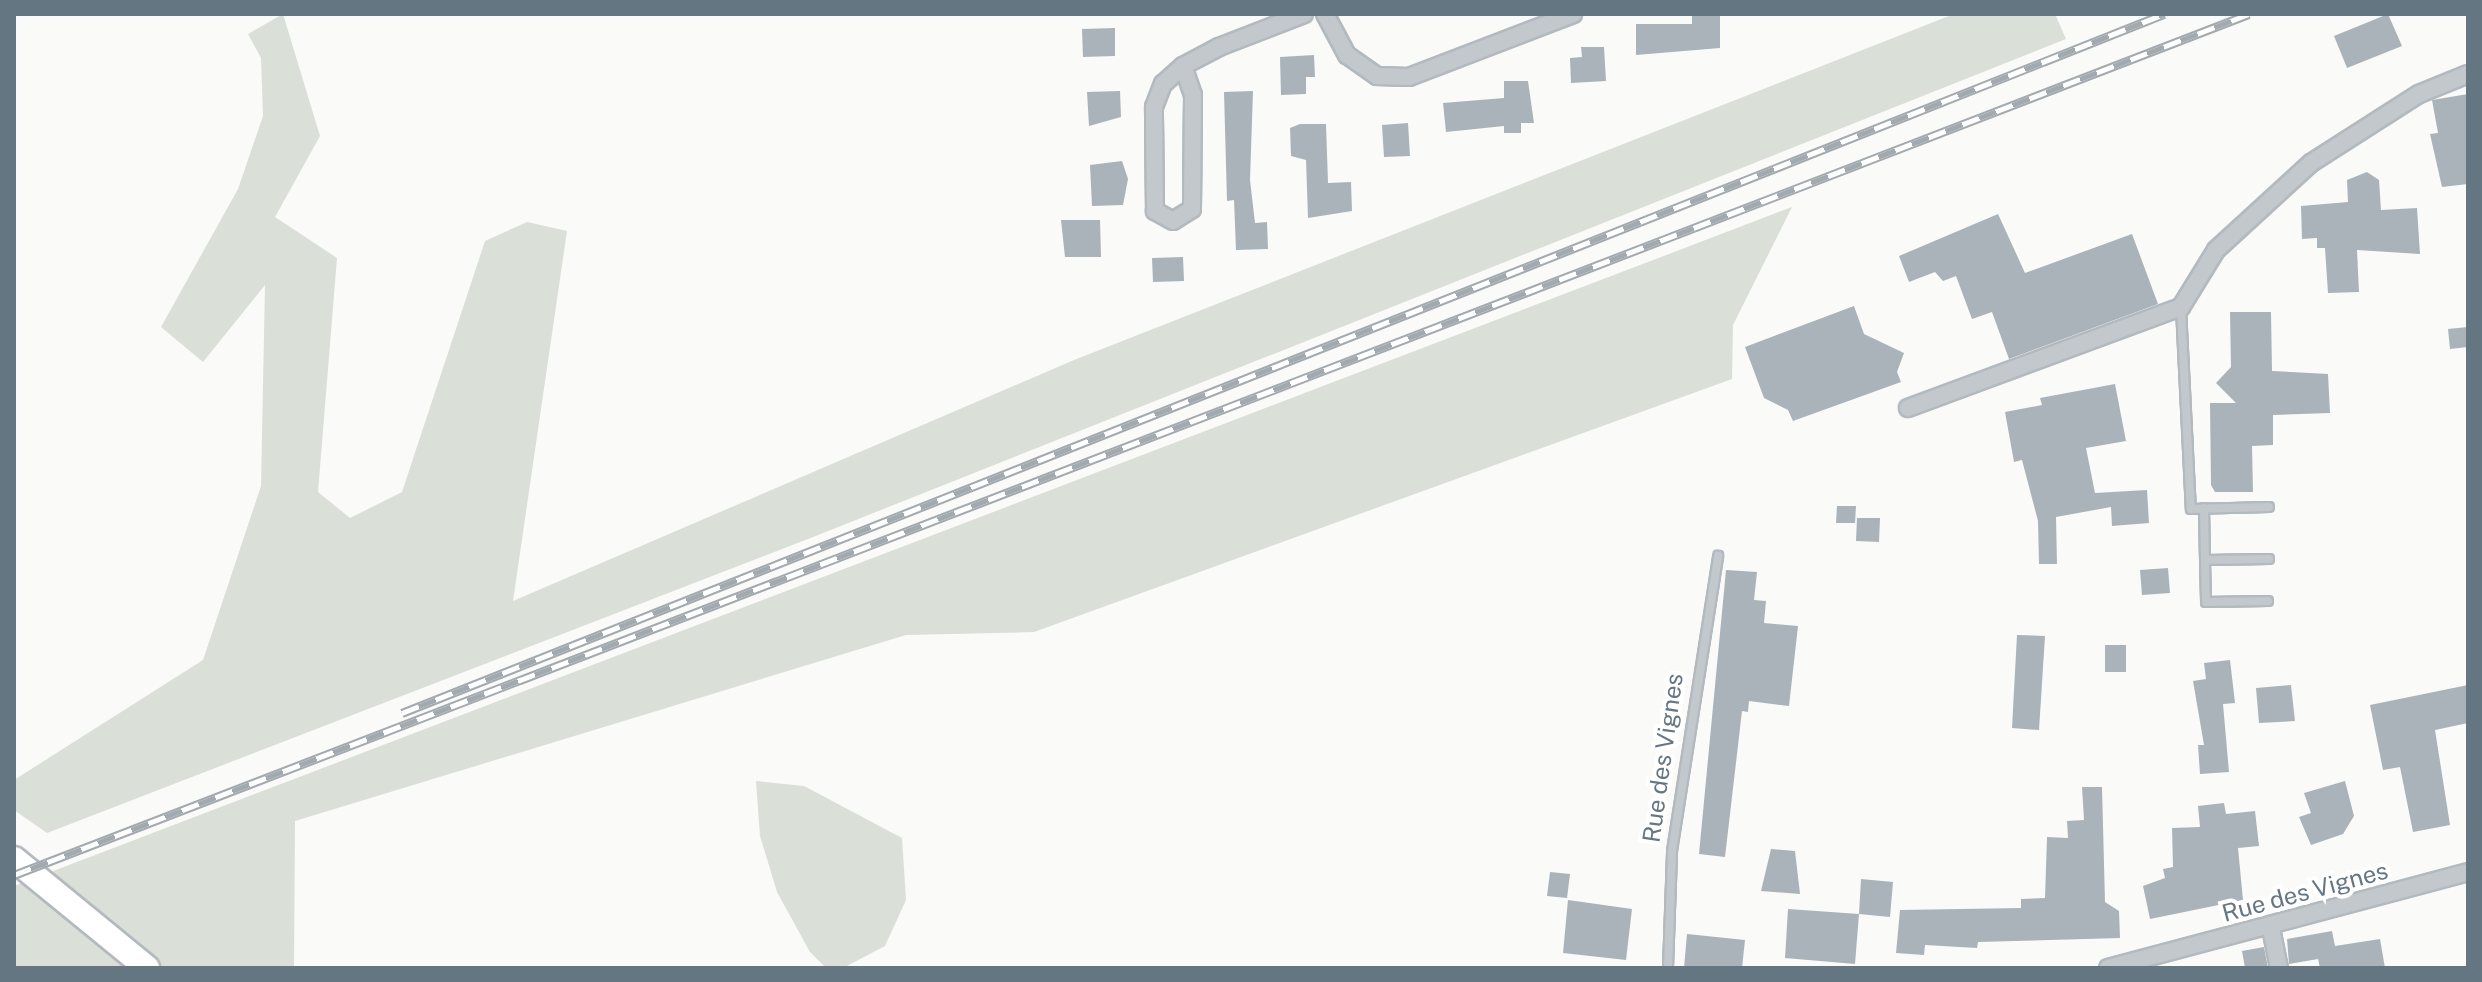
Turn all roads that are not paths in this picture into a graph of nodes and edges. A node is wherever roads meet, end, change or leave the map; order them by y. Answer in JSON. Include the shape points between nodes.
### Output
{"nodes":[{"id":1,"x":1304,"y":14,"type":"edge"},
{"id":2,"x":1325,"y":14,"type":"edge"},
{"id":3,"x":1573,"y":14,"type":"edge"},
{"id":4,"x":1183,"y":66,"type":"junction"},
{"id":5,"x":2468,"y":74,"type":"edge"},
{"id":6,"x":2181,"y":307,"type":"junction"},
{"id":7,"x":1908,"y":408,"type":"dead end"},
{"id":8,"x":2269,"y":507,"type":"dead end"},
{"id":9,"x":2204,"y":508,"type":"junction"},
{"id":10,"x":1718,"y":556,"type":"dead end"},
{"id":11,"x":2269,"y":559,"type":"dead end"},
{"id":12,"x":2205,"y":560,"type":"junction"},
{"id":13,"x":2268,"y":601,"type":"dead end"},
{"id":14,"x":14,"y":859,"type":"edge"},
{"id":15,"x":2468,"y":872,"type":"edge"},
{"id":16,"x":2271,"y":928,"type":"junction"},
{"id":17,"x":147,"y":968,"type":"edge"},
{"id":18,"x":1668,"y":968,"type":"edge"},
{"id":19,"x":2108,"y":968,"type":"edge"},
{"id":20,"x":2279,"y":968,"type":"edge"}],
"edges":[{"from":1,"to":4,"type":"street"},
{"from":2,"to":3,"type":"street","via":[[1347,55],[1377,76],[1409,77]]},
{"from":4,"to":4,"type":"street","via":[[1163,84],[1154,107],[1155,211],[1173,221],[1192,209],[1193,95]]},
{"from":5,"to":6,"type":"street","via":[[2419,94],[2311,163],[2216,250]]},
{"from":6,"to":7,"type":"street"},
{"from":6,"to":9,"type":"lane","via":[[2191,509]]},
{"from":8,"to":9,"type":"lane"},
{"from":9,"to":12,"type":"lane"},
{"from":10,"to":18,"type":"lane","name":"Rue des Vignes","via":[[1672,851]]},
{"from":11,"to":12,"type":"lane"},
{"from":12,"to":13,"type":"lane","via":[[2206,602]]},
{"from":14,"to":17,"type":"main road"},
{"from":15,"to":16,"type":"street","name":"Rue des Vignes"},
{"from":16,"to":19,"type":"street","name":"Rue des Vignes"},
{"from":16,"to":20,"type":"street"}]}
